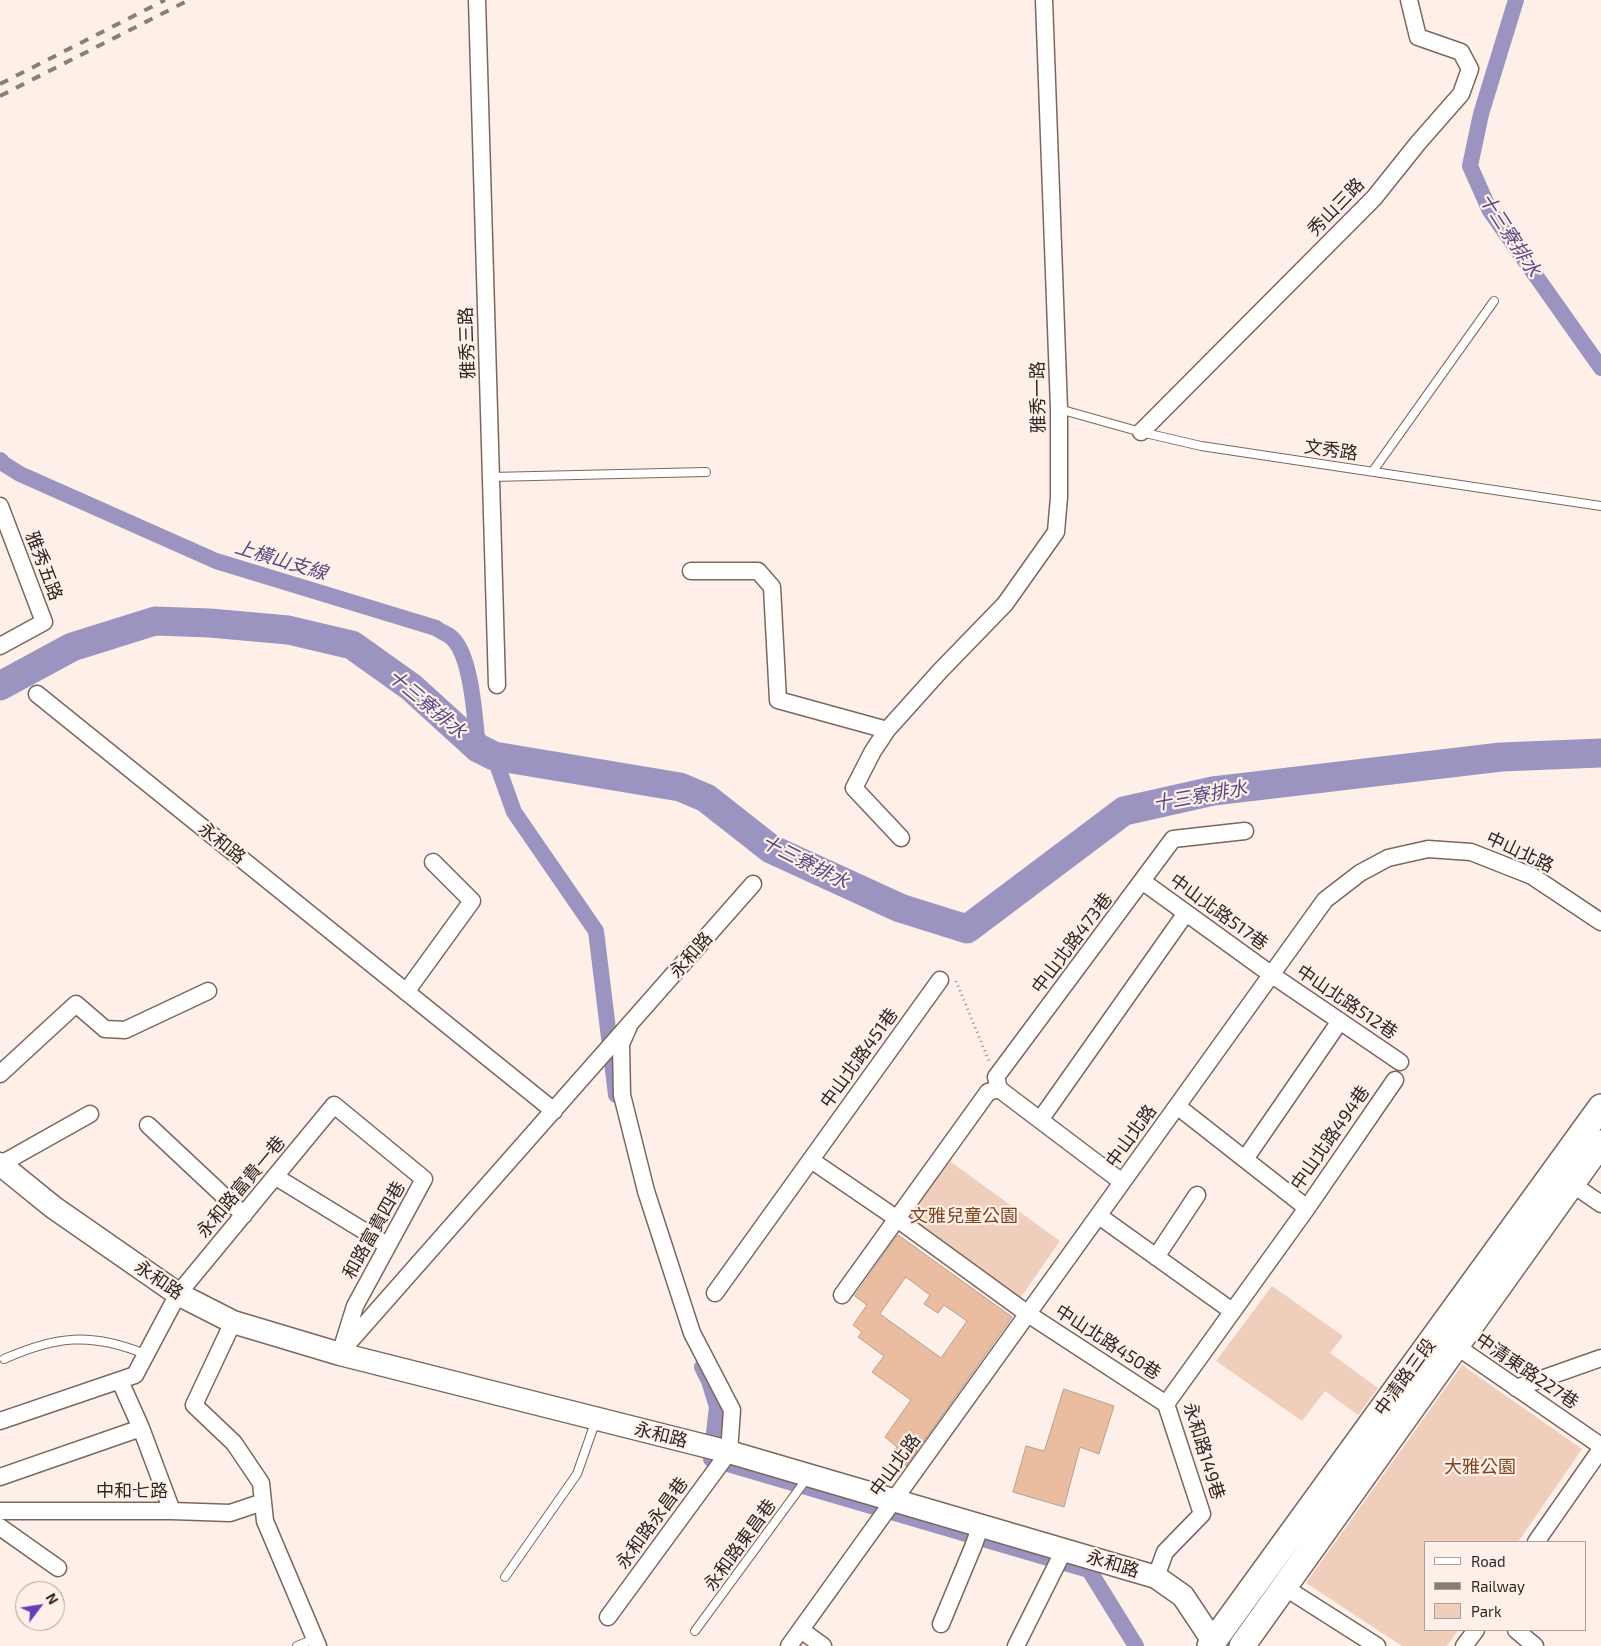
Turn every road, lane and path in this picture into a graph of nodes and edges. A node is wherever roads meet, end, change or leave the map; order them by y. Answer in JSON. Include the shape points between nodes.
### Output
{"nodes":[{"id":1,"x":477,"y":0,"type":"edge"},
{"id":2,"x":1044,"y":0,"type":"edge"},
{"id":3,"x":1409,"y":0,"type":"edge"},
{"id":4,"x":1494,"y":301,"type":"dead end"},
{"id":5,"x":1059,"y":409,"type":"junction"},
{"id":6,"x":1141,"y":432,"type":"junction"},
{"id":7,"x":1373,"y":471,"type":"junction"},
{"id":8,"x":706,"y":472,"type":"dead end"},
{"id":9,"x":491,"y":477,"type":"junction"},
{"id":10,"x":0,"y":506,"type":"edge"},
{"id":11,"x":1601,"y":506,"type":"edge"},
{"id":12,"x":691,"y":571,"type":"dead end"},
{"id":13,"x":0,"y":646,"type":"edge"},
{"id":14,"x":497,"y":685,"type":"dead end"},
{"id":15,"x":38,"y":694,"type":"dead end"},
{"id":16,"x":887,"y":730,"type":"junction"},
{"id":17,"x":1245,"y":831,"type":"dead end"},
{"id":18,"x":901,"y":838,"type":"dead end"},
{"id":19,"x":433,"y":862,"type":"dead end"},
{"id":20,"x":1142,"y":881,"type":"junction"},
{"id":21,"x":753,"y":884,"type":"dead end"},
{"id":22,"x":1186,"y":913,"type":"junction"},
{"id":23,"x":1601,"y":922,"type":"edge"},
{"id":24,"x":1272,"y":974,"type":"junction"},
{"id":25,"x":940,"y":980,"type":"joint"},
{"id":26,"x":208,"y":991,"type":"dead end"},
{"id":27,"x":406,"y":992,"type":"junction"},
{"id":28,"x":1340,"y":1021,"type":"junction"},
{"id":29,"x":628,"y":1026,"type":"junction"},
{"id":30,"x":1400,"y":1062,"type":"dead end"},
{"id":31,"x":0,"y":1074,"type":"edge"},
{"id":32,"x":1395,"y":1080,"type":"dead end"},
{"id":33,"x":998,"y":1083,"type":"junction"},
{"id":34,"x":334,"y":1105,"type":"joint"},
{"id":35,"x":1177,"y":1106,"type":"junction"},
{"id":36,"x":1601,"y":1107,"type":"edge"},
{"id":37,"x":554,"y":1110,"type":"junction"},
{"id":38,"x":90,"y":1114,"type":"dead end"},
{"id":39,"x":1040,"y":1120,"type":"junction"},
{"id":40,"x":148,"y":1125,"type":"dead end"},
{"id":41,"x":1601,"y":1143,"type":"edge"},
{"id":42,"x":1245,"y":1159,"type":"junction"},
{"id":43,"x":811,"y":1160,"type":"junction"},
{"id":44,"x":0,"y":1164,"type":"edge"},
{"id":45,"x":276,"y":1177,"type":"junction"},
{"id":46,"x":1122,"y":1182,"type":"junction"},
{"id":47,"x":1572,"y":1184,"type":"junction"},
{"id":48,"x":1197,"y":1195,"type":"dead end"},
{"id":49,"x":1601,"y":1204,"type":"edge"},
{"id":50,"x":1307,"y":1208,"type":"junction"},
{"id":51,"x":244,"y":1215,"type":"junction"},
{"id":52,"x":1099,"y":1216,"type":"junction"},
{"id":53,"x":896,"y":1218,"type":"junction"},
{"id":54,"x":388,"y":1245,"type":"junction"},
{"id":55,"x":1156,"y":1257,"type":"junction"},
{"id":56,"x":714,"y":1293,"type":"dead end"},
{"id":57,"x":178,"y":1294,"type":"junction"},
{"id":58,"x":842,"y":1295,"type":"dead end"},
{"id":59,"x":1232,"y":1311,"type":"junction"},
{"id":60,"x":1028,"y":1314,"type":"junction"},
{"id":61,"x":233,"y":1322,"type":"junction"},
{"id":62,"x":1456,"y":1346,"type":"junction"},
{"id":63,"x":145,"y":1354,"type":"junction"},
{"id":64,"x":340,"y":1354,"type":"junction"},
{"id":65,"x":1601,"y":1358,"type":"edge"},
{"id":66,"x":4,"y":1360,"type":"dead end"},
{"id":67,"x":120,"y":1381,"type":"junction"},
{"id":68,"x":1516,"y":1388,"type":"junction"},
{"id":69,"x":1166,"y":1404,"type":"junction"},
{"id":70,"x":597,"y":1418,"type":"junction"},
{"id":71,"x":0,"y":1421,"type":"edge"},
{"id":72,"x":141,"y":1428,"type":"junction"},
{"id":73,"x":1601,"y":1447,"type":"edge"},
{"id":74,"x":728,"y":1452,"type":"junction"},
{"id":75,"x":809,"y":1476,"type":"junction"},
{"id":76,"x":0,"y":1477,"type":"edge"},
{"id":77,"x":894,"y":1500,"type":"junction"},
{"id":78,"x":263,"y":1502,"type":"junction"},
{"id":79,"x":0,"y":1511,"type":"edge"},
{"id":80,"x":172,"y":1511,"type":"junction"},
{"id":81,"x":0,"y":1526,"type":"edge"},
{"id":82,"x":980,"y":1526,"type":"junction"},
{"id":83,"x":1537,"y":1541,"type":"edge"},
{"id":84,"x":1064,"y":1550,"type":"junction"},
{"id":85,"x":58,"y":1568,"type":"dead end"},
{"id":86,"x":505,"y":1576,"type":"dead end"},
{"id":87,"x":1156,"y":1577,"type":"junction"},
{"id":88,"x":1284,"y":1587,"type":"junction"},
{"id":89,"x":608,"y":1617,"type":"dead end"},
{"id":90,"x":941,"y":1624,"type":"dead end"},
{"id":91,"x":801,"y":1630,"type":"junction"},
{"id":92,"x":695,"y":1631,"type":"dead end"},
{"id":93,"x":1475,"y":1631,"type":"edge"},
{"id":94,"x":1517,"y":1631,"type":"edge"},
{"id":95,"x":316,"y":1642,"type":"edge"},
{"id":96,"x":1212,"y":1644,"type":"edge"},
{"id":97,"x":297,"y":1646,"type":"edge"},
{"id":98,"x":789,"y":1646,"type":"edge"},
{"id":99,"x":823,"y":1646,"type":"edge"},
{"id":100,"x":1016,"y":1646,"type":"edge"},
{"id":101,"x":1242,"y":1646,"type":"edge"},
{"id":102,"x":1377,"y":1646,"type":"edge"},
{"id":103,"x":1464,"y":1646,"type":"edge"},
{"id":104,"x":1535,"y":1646,"type":"edge"}],
"edges":[{"from":1,"to":9,"type":"street","name":"雅秀三路"},
{"from":2,"to":5,"type":"street","name":"雅秀一路"},
{"from":3,"to":6,"type":"street","name":"秀山三路","via":[[1418,37],[1461,52],[1470,69],[1462,94],[1374,198]]},
{"from":4,"to":7,"type":"lane"},
{"from":5,"to":6,"type":"lane","name":"文秀路"},
{"from":5,"to":16,"type":"street","name":"雅秀一路","via":[[1056,532],[1005,604]]},
{"from":6,"to":7,"type":"lane","name":"文秀路","via":[[1200,446]]},
{"from":7,"to":11,"type":"lane","name":"文秀路"},
{"from":8,"to":9,"type":"lane"},
{"from":9,"to":14,"type":"street","name":"雅秀三路"},
{"from":10,"to":13,"type":"street","name":"雅秀五路","via":[[44,622]]},
{"from":12,"to":16,"type":"street","via":[[758,571],[772,587],[778,700]]},
{"from":15,"to":27,"type":"street","name":"永和路"},
{"from":16,"to":18,"type":"street","name":"雅秀一路","via":[[854,788]]},
{"from":17,"to":20,"type":"street","name":"中山北路473巷","via":[[1173,839]]},
{"from":19,"to":27,"type":"street","via":[[472,902]]},
{"from":20,"to":22,"type":"street","name":"中山北路517巷"},
{"from":20,"to":33,"type":"street","name":"中山北路473巷"},
{"from":21,"to":29,"type":"street","name":"永和路"},
{"from":22,"to":24,"type":"street","name":"中山北路517巷"},
{"from":22,"to":39,"type":"street"},
{"from":23,"to":24,"type":"street","name":"中山北路","via":[[1532,876],[1472,852],[1428,848],[1388,858],[1360,873],[1325,900]]},
{"from":24,"to":28,"type":"street","name":"中山北路512巷"},
{"from":24,"to":35,"type":"street","name":"中山北路"},
{"from":25,"to":33,"type":"path","via":[[952,972]]},
{"from":25,"to":43,"type":"street","name":"中山北路451巷"},
{"from":26,"to":31,"type":"street","via":[[125,1030],[105,1029],[76,1004]]},
{"from":27,"to":37,"type":"street","name":"永和路"},
{"from":28,"to":30,"type":"street","name":"中山北路512巷"},
{"from":28,"to":42,"type":"street"},
{"from":29,"to":37,"type":"street","name":"永和路"},
{"from":29,"to":74,"type":"street","name":"永和路","via":[[621,1044],[622,1095],[646,1191],[692,1333],[732,1410]]},
{"from":32,"to":50,"type":"street","name":"中山北路494巷"},
{"from":33,"to":39,"type":"street"},
{"from":33,"to":53,"type":"street","name":"中山北路473巷","via":[[988,1092]]},
{"from":34,"to":45,"type":"street","name":"永和路富貴一巷"},
{"from":34,"to":54,"type":"street","name":"和路富貴四巷","via":[[424,1180]]},
{"from":35,"to":42,"type":"street","name":"中山北路494巷"},
{"from":35,"to":46,"type":"street","name":"中山北路"},
{"from":36,"to":96,"type":"main road","name":"中清路三段"},
{"from":37,"to":64,"type":"street","name":"永和路"},
{"from":38,"to":44,"type":"street"},
{"from":39,"to":46,"type":"street"},
{"from":40,"to":51,"type":"street"},
{"from":41,"to":47,"type":"main road","name":"中清路三段"},
{"from":42,"to":50,"type":"street","name":"中山北路494巷"},
{"from":43,"to":53,"type":"street"},
{"from":43,"to":56,"type":"street","name":"中山北路451巷"},
{"from":44,"to":57,"type":"main road","name":"永和路","via":[[53,1206]]},
{"from":45,"to":51,"type":"street","name":"永和路富貴一巷"},
{"from":45,"to":54,"type":"street"},
{"from":46,"to":52,"type":"street","name":"中山北路"},
{"from":47,"to":49,"type":"street"},
{"from":47,"to":62,"type":"main road","name":"中清路三段"},
{"from":48,"to":55,"type":"street"},
{"from":50,"to":59,"type":"street","name":"永和路149巷"},
{"from":51,"to":57,"type":"street","name":"永和路富貴一巷"},
{"from":52,"to":55,"type":"street"},
{"from":52,"to":60,"type":"street","name":"中山北路"},
{"from":53,"to":58,"type":"street","name":"中山北路473巷"},
{"from":53,"to":60,"type":"street"},
{"from":54,"to":64,"type":"street","name":"和路富貴四巷","via":[[355,1306]]},
{"from":55,"to":59,"type":"street"},
{"from":57,"to":61,"type":"main road","name":"永和路"},
{"from":57,"to":63,"type":"street","name":"永和路富貴一巷"},
{"from":59,"to":69,"type":"street","name":"永和路149巷"},
{"from":60,"to":69,"type":"street","name":"中山北路450巷"},
{"from":60,"to":77,"type":"street","name":"中山北路"},
{"from":61,"to":64,"type":"main road","name":"永和路"},
{"from":61,"to":78,"type":"street","via":[[194,1405],[234,1443],[261,1483]]},
{"from":62,"to":68,"type":"street","name":"中清東路227巷"},
{"from":62,"to":88,"type":"main road","name":"中清路三段"},
{"from":63,"to":66,"type":"lane","via":[[123,1345],[77,1339],[25,1350]]},
{"from":63,"to":67,"type":"street","name":"永和路富貴一巷","via":[[135,1375]]},
{"from":64,"to":70,"type":"main road","name":"永和路"},
{"from":65,"to":68,"type":"street"},
{"from":67,"to":71,"type":"street","name":"永和路富貴一巷"},
{"from":67,"to":72,"type":"street"},
{"from":68,"to":73,"type":"street","name":"中清東路227巷"},
{"from":69,"to":87,"type":"street","name":"永和路149巷","via":[[1202,1514],[1165,1552]]},
{"from":70,"to":74,"type":"main road","name":"永和路"},
{"from":70,"to":86,"type":"lane","via":[[577,1474]]},
{"from":72,"to":76,"type":"street"},
{"from":72,"to":80,"type":"street"},
{"from":73,"to":83,"type":"street"},
{"from":74,"to":75,"type":"main road","name":"永和路"},
{"from":74,"to":89,"type":"street","name":"永和路永昌巷"},
{"from":75,"to":77,"type":"main road","name":"永和路"},
{"from":75,"to":92,"type":"lane","name":"永和路東昌巷"},
{"from":77,"to":82,"type":"main road","name":"永和路"},
{"from":77,"to":91,"type":"street","name":"中山北路"},
{"from":78,"to":80,"type":"street","name":"中和七路","via":[[230,1513]]},
{"from":78,"to":95,"type":"street","via":[[265,1521]]},
{"from":79,"to":80,"type":"street","name":"中和七路"},
{"from":81,"to":85,"type":"street"},
{"from":82,"to":84,"type":"main road","name":"永和路"},
{"from":82,"to":90,"type":"street"},
{"from":84,"to":87,"type":"main road","name":"永和路"},
{"from":84,"to":100,"type":"street"},
{"from":87,"to":96,"type":"main road","name":"永和路","via":[[1182,1596]]},
{"from":88,"to":101,"type":"main road","name":"中清路三段"},
{"from":88,"to":102,"type":"street"},
{"from":91,"to":98,"type":"street","name":"中山北路"},
{"from":91,"to":99,"type":"street"},
{"from":93,"to":103,"type":"street"},
{"from":94,"to":104,"type":"street"},
{"from":95,"to":97,"type":"lane"}]}
